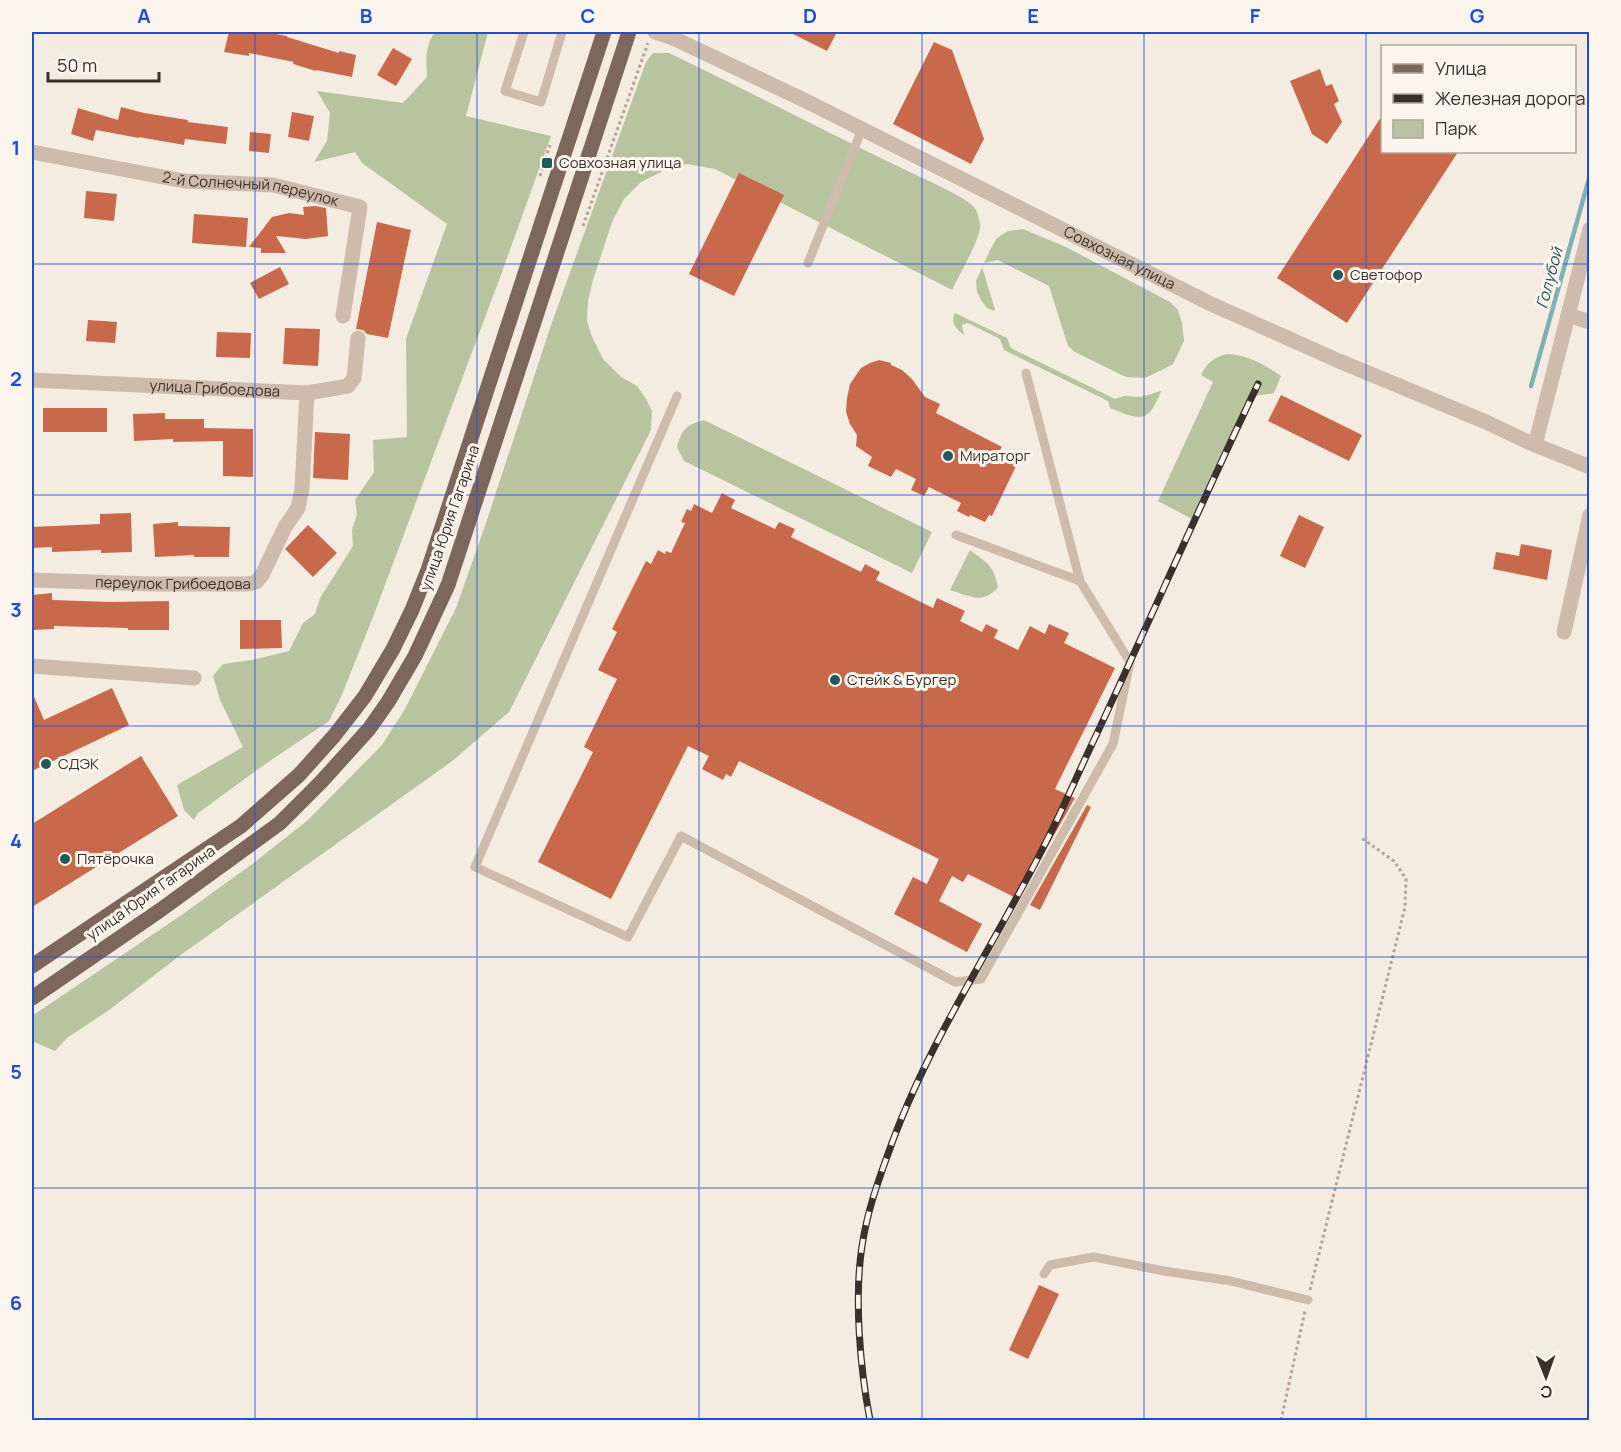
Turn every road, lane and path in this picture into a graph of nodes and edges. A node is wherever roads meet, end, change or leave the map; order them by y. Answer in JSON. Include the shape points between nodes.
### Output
{"nodes":[{"id":1,"x":524,"y":32,"type":"edge"},
{"id":2,"x":562,"y":32,"type":"edge"},
{"id":3,"x":604,"y":32,"type":"edge"},
{"id":4,"x":629,"y":32,"type":"edge"},
{"id":5,"x":652,"y":36,"type":"edge"},
{"id":6,"x":862,"y":129,"type":"junction"},
{"id":7,"x":554,"y":136,"type":"dead end"},
{"id":8,"x":32,"y":152,"type":"edge"},
{"id":9,"x":539,"y":180,"type":"dead end"},
{"id":10,"x":583,"y":226,"type":"dead end"},
{"id":11,"x":1590,"y":229,"type":"edge"},
{"id":12,"x":808,"y":263,"type":"dead end"},
{"id":13,"x":1569,"y":315,"type":"junction"},
{"id":14,"x":343,"y":316,"type":"dead end"},
{"id":15,"x":1590,"y":322,"type":"edge"},
{"id":16,"x":358,"y":338,"type":"dead end"},
{"id":17,"x":1026,"y":373,"type":"dead end"},
{"id":18,"x":32,"y":380,"type":"edge"},
{"id":19,"x":307,"y":393,"type":"junction"},
{"id":20,"x":677,"y":396,"type":"dead end"},
{"id":21,"x":1535,"y":445,"type":"junction"},
{"id":22,"x":1590,"y":467,"type":"edge"},
{"id":23,"x":1590,"y":516,"type":"edge"},
{"id":24,"x":956,"y":535,"type":"dead end"},
{"id":25,"x":32,"y":580,"type":"edge"},
{"id":26,"x":1080,"y":581,"type":"junction"},
{"id":27,"x":1564,"y":632,"type":"dead end"},
{"id":28,"x":32,"y":666,"type":"edge"},
{"id":29,"x":194,"y":678,"type":"dead end"},
{"id":30,"x":1360,"y":837,"type":"dead end"},
{"id":31,"x":32,"y":966,"type":"edge"},
{"id":32,"x":32,"y":998,"type":"edge"},
{"id":33,"x":1044,"y":1274,"type":"dead end"},
{"id":34,"x":1308,"y":1300,"type":"junction"},
{"id":35,"x":1281,"y":1420,"type":"edge"}],
"edges":[{"from":1,"to":2,"type":"lane","via":[[506,91],[541,102]]},
{"from":3,"to":31,"type":"main road","name":"улица Юрия Гагарина","via":[[428,570],[393,649],[365,696],[299,775],[241,826]]},
{"from":4,"to":32,"type":"main road","name":"улица Юрия Гагарина","via":[[448,585],[416,656],[388,702],[341,762],[280,823]]},
{"from":5,"to":6,"type":"street","name":"Совхозная улица","via":[[671,37]]},
{"from":5,"to":10,"type":"path"},
{"from":6,"to":12,"type":"lane"},
{"from":6,"to":21,"type":"street","name":"Совхозная улица","via":[[1211,304]]},
{"from":7,"to":9,"type":"path"},
{"from":8,"to":14,"type":"street","name":"2-й Солнечный переулок","via":[[184,181],[273,185],[360,207]]},
{"from":11,"to":13,"type":"street"},
{"from":13,"to":15,"type":"street"},
{"from":13,"to":21,"type":"street"},
{"from":16,"to":19,"type":"street","name":"улица Грибоедова","via":[[354,378],[348,386]]},
{"from":17,"to":26,"type":"lane"},
{"from":18,"to":19,"type":"street","name":"улица Грибоедова"},
{"from":19,"to":25,"type":"street","name":"переулок Грибоедова","via":[[298,508],[256,582]]},
{"from":20,"to":26,"type":"lane","via":[[475,867],[628,938],[681,836],[955,982],[981,979],[1113,744],[1130,662]]},
{"from":21,"to":22,"type":"street","name":"Совхозная улица"},
{"from":23,"to":27,"type":"street"},
{"from":24,"to":26,"type":"lane"},
{"from":28,"to":29,"type":"street"},
{"from":30,"to":34,"type":"path","via":[[1395,861],[1406,879],[1405,907]]},
{"from":33,"to":34,"type":"lane","via":[[1050,1265],[1094,1257],[1231,1281]]},
{"from":34,"to":35,"type":"path"}]}
